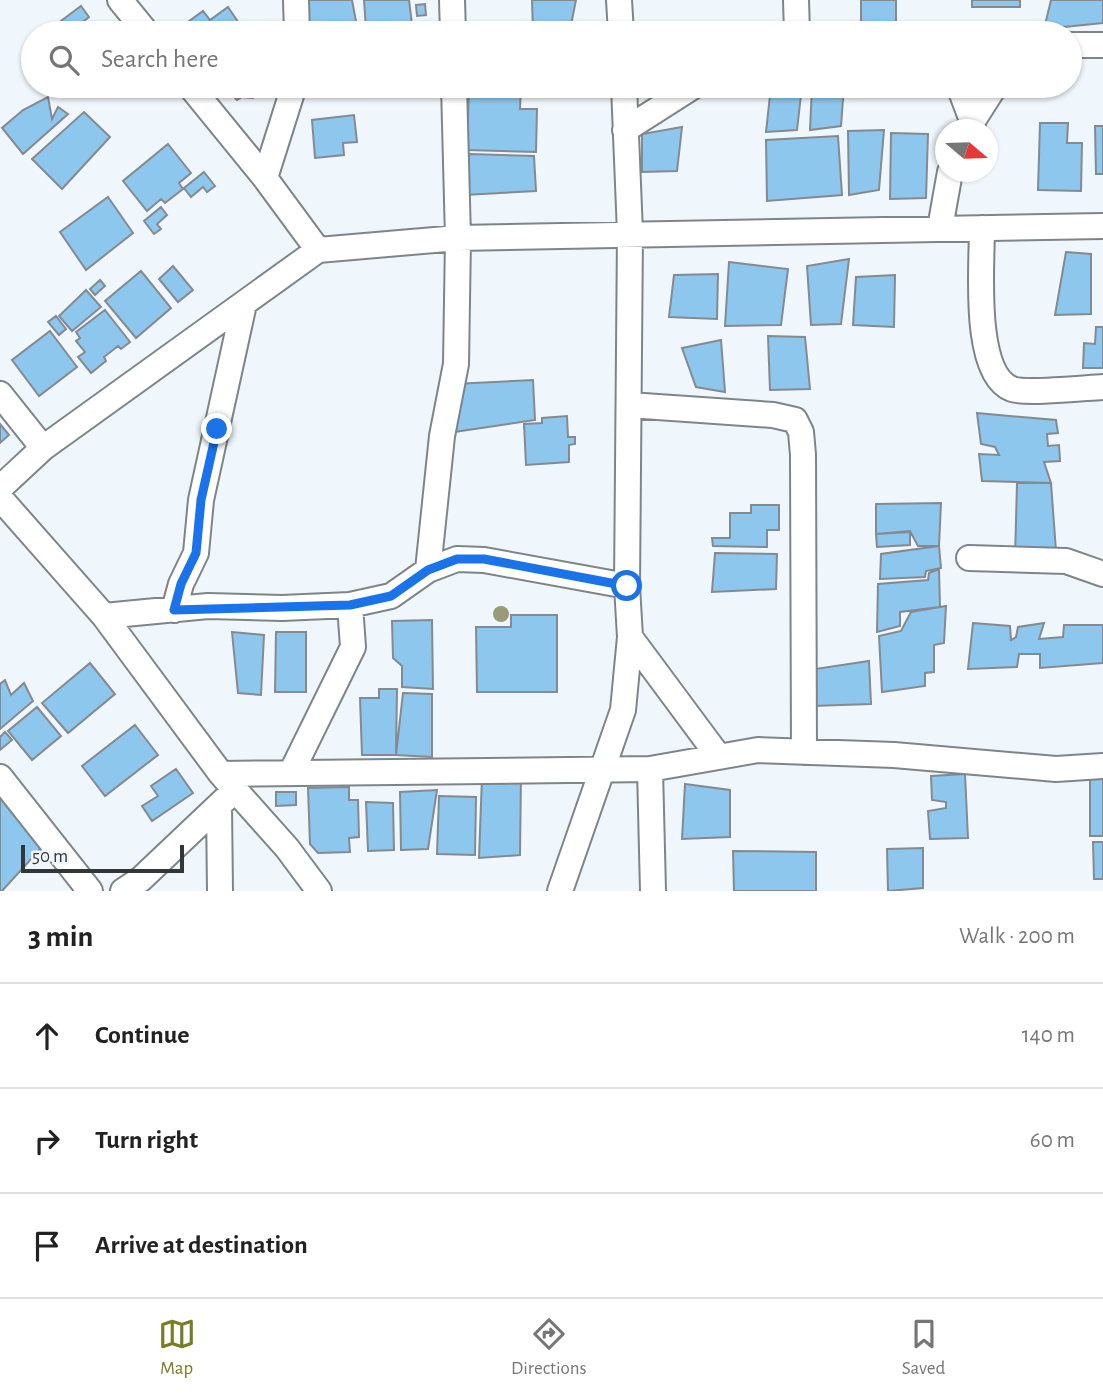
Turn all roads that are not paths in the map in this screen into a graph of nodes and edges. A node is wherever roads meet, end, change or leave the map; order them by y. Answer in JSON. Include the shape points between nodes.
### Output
{"nodes":[{"id":1,"x":120,"y":0,"type":"edge"},
{"id":2,"x":296,"y":0,"type":"edge"},
{"id":3,"x":452,"y":0,"type":"edge"},
{"id":4,"x":620,"y":0,"type":"edge"},
{"id":5,"x":796,"y":0,"type":"edge"},
{"id":6,"x":137,"y":21,"type":"edge"},
{"id":7,"x":297,"y":21,"type":"edge"},
{"id":8,"x":453,"y":21,"type":"edge"},
{"id":9,"x":621,"y":21,"type":"edge"},
{"id":10,"x":797,"y":21,"type":"edge"},
{"id":11,"x":1082,"y":45,"type":"edge"},
{"id":12,"x":1103,"y":45,"type":"edge"},
{"id":13,"x":200,"y":98,"type":"edge"},
{"id":14,"x":290,"y":98,"type":"edge"},
{"id":15,"x":454,"y":98,"type":"edge"},
{"id":16,"x":624,"y":98,"type":"edge"},
{"id":17,"x":675,"y":98,"type":"edge"},
{"id":18,"x":962,"y":98,"type":"edge"},
{"id":19,"x":988,"y":98,"type":"edge"},
{"id":20,"x":968,"y":119,"type":"edge"},
{"id":21,"x":974,"y":119,"type":"edge"},
{"id":22,"x":625,"y":130,"type":"junction"},
{"id":23,"x":265,"y":178,"type":"junction"},
{"id":24,"x":948,"y":182,"type":"edge"},
{"id":25,"x":1103,"y":226,"type":"edge"},
{"id":26,"x":940,"y":228,"type":"junction"},
{"id":27,"x":982,"y":228,"type":"junction"},
{"id":28,"x":630,"y":233,"type":"junction"},
{"id":29,"x":458,"y":238,"type":"junction"},
{"id":30,"x":318,"y":250,"type":"junction"},
{"id":31,"x":244,"y":304,"type":"junction"},
{"id":32,"x":1103,"y":387,"type":"edge"},
{"id":33,"x":0,"y":394,"type":"edge"},
{"id":34,"x":629,"y":405,"type":"junction"},
{"id":35,"x":43,"y":449,"type":"junction"},
{"id":36,"x":0,"y":488,"type":"edge"},
{"id":37,"x":0,"y":498,"type":"edge"},
{"id":38,"x":969,"y":558,"type":"dead end"},
{"id":39,"x":428,"y":570,"type":"junction"},
{"id":40,"x":1103,"y":573,"type":"edge"},
{"id":41,"x":627,"y":586,"type":"junction"},
{"id":42,"x":350,"y":605,"type":"junction"},
{"id":43,"x":174,"y":610,"type":"junction"},
{"id":44,"x":104,"y":616,"type":"junction"},
{"id":45,"x":630,"y":637,"type":"junction"},
{"id":46,"x":804,"y":752,"type":"junction"},
{"id":47,"x":719,"y":757,"type":"junction"},
{"id":48,"x":1103,"y":766,"type":"edge"},
{"id":49,"x":603,"y":769,"type":"junction"},
{"id":50,"x":650,"y":769,"type":"junction"},
{"id":51,"x":291,"y":773,"type":"junction"},
{"id":52,"x":0,"y":776,"type":"edge"},
{"id":53,"x":225,"y":790,"type":"junction"},
{"id":54,"x":90,"y":891,"type":"edge"},
{"id":55,"x":123,"y":891,"type":"edge"},
{"id":56,"x":220,"y":891,"type":"edge"},
{"id":57,"x":319,"y":891,"type":"edge"},
{"id":58,"x":560,"y":891,"type":"edge"},
{"id":59,"x":653,"y":891,"type":"edge"}],
"edges":[{"from":1,"to":6,"type":"street"},
{"from":2,"to":7,"type":"street"},
{"from":3,"to":8,"type":"street"},
{"from":4,"to":9,"type":"street"},
{"from":5,"to":10,"type":"street"},
{"from":11,"to":12,"type":"street"},
{"from":13,"to":23,"type":"street"},
{"from":14,"to":23,"type":"street"},
{"from":15,"to":29,"type":"street"},
{"from":16,"to":22,"type":"street"},
{"from":17,"to":22,"type":"street"},
{"from":18,"to":20,"type":"street"},
{"from":19,"to":21,"type":"street"},
{"from":22,"to":28,"type":"street"},
{"from":23,"to":30,"type":"street"},
{"from":24,"to":26,"type":"street"},
{"from":25,"to":27,"type":"street"},
{"from":26,"to":27,"type":"street"},
{"from":26,"to":28,"type":"street"},
{"from":27,"to":32,"type":"street","via":[[983,341],[999,380],[1014,390]]},
{"from":28,"to":29,"type":"street"},
{"from":28,"to":34,"type":"street"},
{"from":29,"to":30,"type":"street"},
{"from":29,"to":39,"type":"street","via":[[456,364],[442,436]]},
{"from":30,"to":31,"type":"street"},
{"from":31,"to":35,"type":"street"},
{"from":31,"to":43,"type":"street","via":[[201,500],[196,553]]},
{"from":33,"to":35,"type":"street"},
{"from":34,"to":41,"type":"street"},
{"from":34,"to":46,"type":"street","via":[[795,420],[803,455]]},
{"from":35,"to":36,"type":"street"},
{"from":37,"to":44,"type":"street"},
{"from":38,"to":40,"type":"street","via":[[1066,561]]},
{"from":39,"to":41,"type":"street","via":[[457,559],[484,559]]},
{"from":39,"to":42,"type":"street","via":[[391,596]]},
{"from":41,"to":45,"type":"street"},
{"from":42,"to":43,"type":"street"},
{"from":42,"to":51,"type":"street","via":[[353,647]]},
{"from":43,"to":44,"type":"street"},
{"from":44,"to":53,"type":"street"},
{"from":45,"to":47,"type":"street"},
{"from":45,"to":49,"type":"street","via":[[623,710]]},
{"from":46,"to":47,"type":"street","via":[[758,750]]},
{"from":46,"to":48,"type":"street","via":[[1056,769]]},
{"from":47,"to":50,"type":"street"},
{"from":49,"to":50,"type":"street"},
{"from":49,"to":51,"type":"street"},
{"from":49,"to":58,"type":"street"},
{"from":50,"to":59,"type":"street"},
{"from":51,"to":53,"type":"street"},
{"from":52,"to":54,"type":"street"},
{"from":53,"to":55,"type":"street","via":[[141,879]]},
{"from":53,"to":56,"type":"street"},
{"from":53,"to":57,"type":"street","via":[[287,848]]}]}
